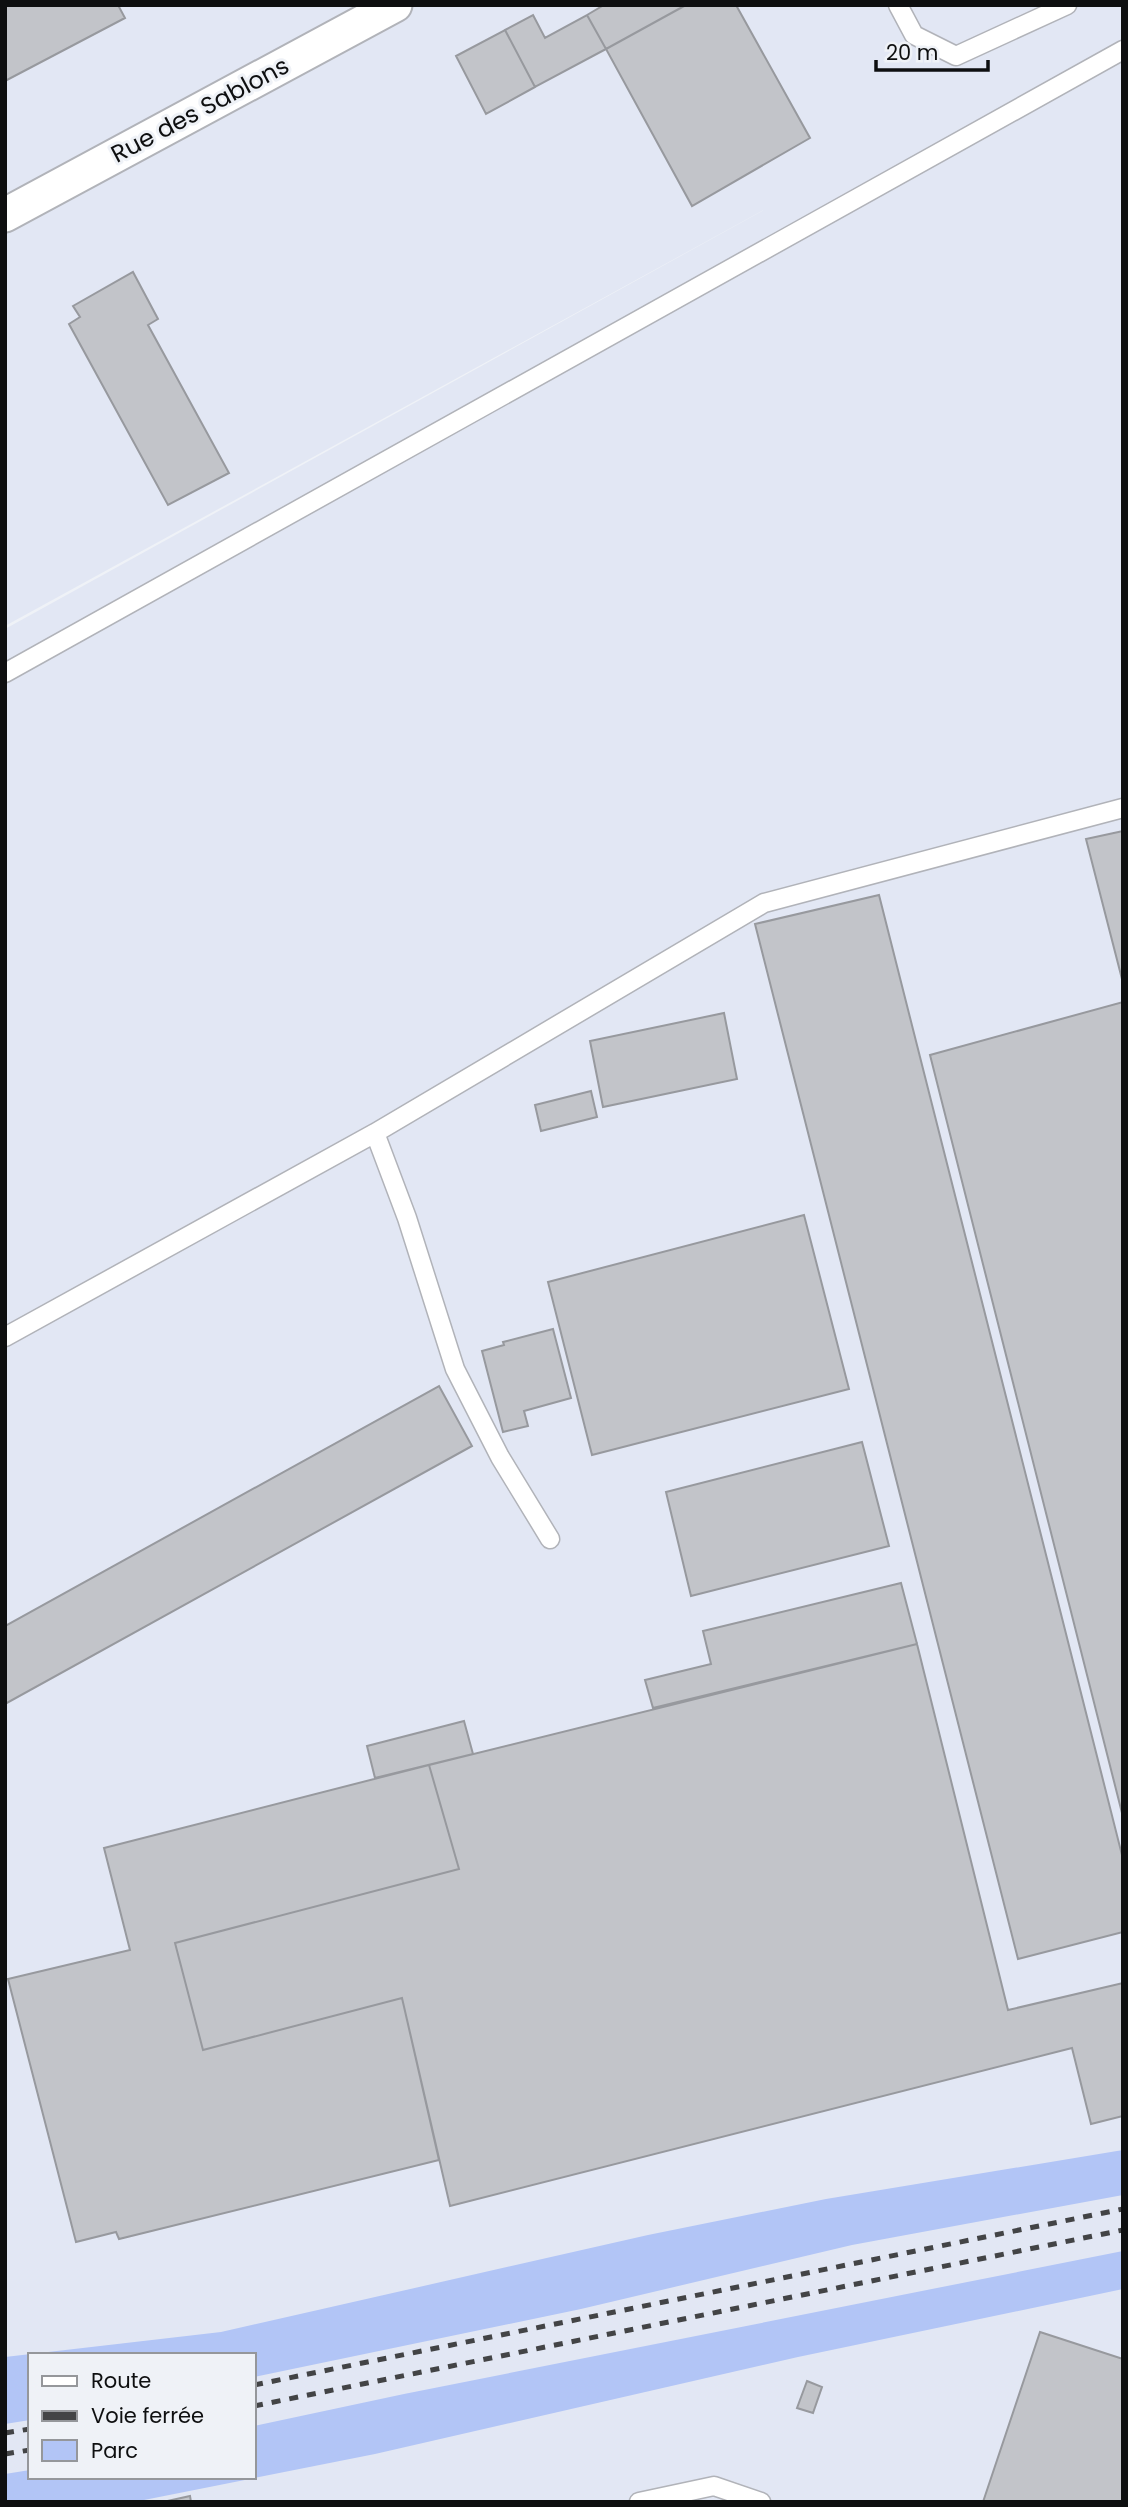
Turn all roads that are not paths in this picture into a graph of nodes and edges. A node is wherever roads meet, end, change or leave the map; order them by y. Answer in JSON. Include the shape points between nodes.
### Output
{"nodes":[{"id":1,"x":395,"y":5,"type":"edge"},
{"id":2,"x":898,"y":5,"type":"edge"},
{"id":3,"x":1068,"y":5,"type":"edge"},
{"id":4,"x":1123,"y":50,"type":"edge"},
{"id":5,"x":5,"y":215,"type":"edge"},
{"id":6,"x":5,"y":673,"type":"edge"},
{"id":7,"x":1123,"y":808,"type":"edge"},
{"id":8,"x":375,"y":1133,"type":"junction"},
{"id":9,"x":5,"y":1337,"type":"edge"},
{"id":10,"x":550,"y":1539,"type":"dead end"},
{"id":11,"x":639,"y":2502,"type":"edge"},
{"id":12,"x":761,"y":2502,"type":"edge"}],
"edges":[{"from":1,"to":5,"type":"street","name":"Rue des Sablons"},
{"from":2,"to":3,"type":"lane","via":[[914,35],[956,56]]},
{"from":4,"to":6,"type":"lane"},
{"from":7,"to":8,"type":"lane","via":[[764,903]]},
{"from":8,"to":9,"type":"lane"},
{"from":8,"to":10,"type":"lane","via":[[455,1369],[500,1457]]},
{"from":11,"to":12,"type":"lane","via":[[714,2486]]}]}
